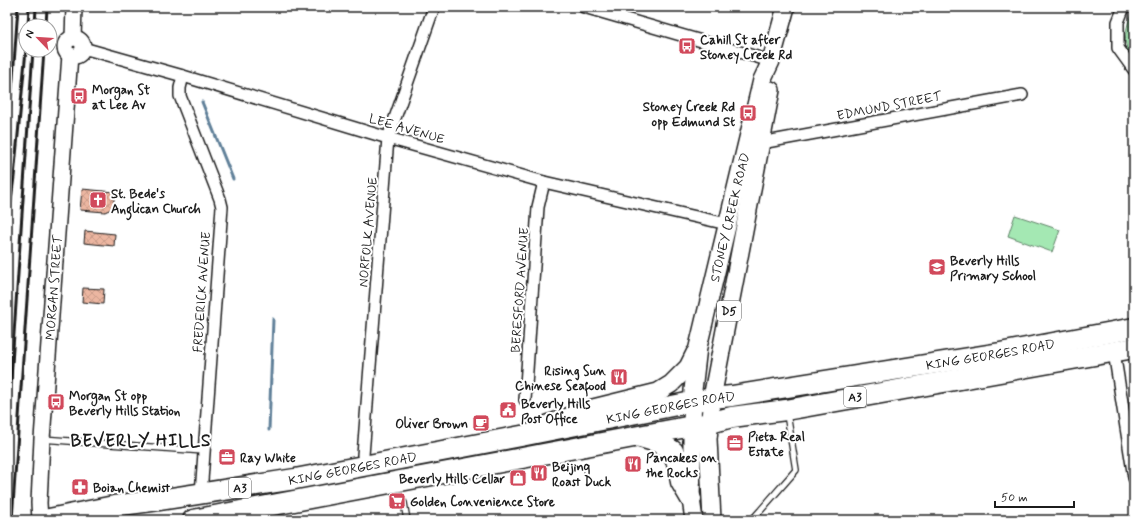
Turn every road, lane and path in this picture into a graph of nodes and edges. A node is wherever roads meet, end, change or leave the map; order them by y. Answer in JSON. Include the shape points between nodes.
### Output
{"nodes":[{"id":1,"x":74,"y":7,"type":"edge"},
{"id":2,"x":434,"y":7,"type":"edge"},
{"id":3,"x":584,"y":7,"type":"edge"},
{"id":4,"x":786,"y":7,"type":"edge"},
{"id":5,"x":1124,"y":7,"type":"edge"},
{"id":6,"x":78,"y":43,"type":"junction"},
{"id":7,"x":771,"y":61,"type":"junction"},
{"id":8,"x":1134,"y":70,"type":"edge"},
{"id":9,"x":183,"y":76,"type":"junction"},
{"id":10,"x":1022,"y":95,"type":"dead end"},
{"id":11,"x":388,"y":138,"type":"junction"},
{"id":12,"x":761,"y":143,"type":"junction"},
{"id":13,"x":544,"y":182,"type":"junction"},
{"id":14,"x":727,"y":224,"type":"junction"},
{"id":15,"x":1134,"y":328,"type":"edge"},
{"id":16,"x":698,"y":347,"type":"junction"},
{"id":17,"x":1134,"y":348,"type":"edge"},
{"id":18,"x":1114,"y":352,"type":"junction"},
{"id":19,"x":712,"y":398,"type":"junction"},
{"id":20,"x":525,"y":400,"type":"dead end"},
{"id":21,"x":692,"y":402,"type":"junction"},
{"id":22,"x":786,"y":410,"type":"junction"},
{"id":23,"x":701,"y":425,"type":"junction"},
{"id":24,"x":521,"y":436,"type":"junction"},
{"id":25,"x":638,"y":436,"type":"junction"},
{"id":26,"x":42,"y":439,"type":"junction"},
{"id":27,"x":204,"y":451,"type":"junction"},
{"id":28,"x":365,"y":466,"type":"junction"},
{"id":29,"x":1134,"y":478,"type":"edge"},
{"id":30,"x":201,"y":494,"type":"junction"},
{"id":31,"x":691,"y":499,"type":"junction"},
{"id":32,"x":404,"y":503,"type":"dead end"},
{"id":33,"x":52,"y":519,"type":"edge"},
{"id":34,"x":40,"y":520,"type":"edge"},
{"id":35,"x":115,"y":520,"type":"edge"},
{"id":36,"x":193,"y":520,"type":"edge"},
{"id":37,"x":407,"y":520,"type":"edge"},
{"id":38,"x":692,"y":520,"type":"edge"},
{"id":39,"x":712,"y":520,"type":"edge"},
{"id":40,"x":746,"y":520,"type":"edge"}],
"edges":[{"from":1,"to":6,"type":"street"},
{"from":2,"to":11,"type":"street","name":"NORFOLK AVENUE"},
{"from":3,"to":7,"type":"street"},
{"from":4,"to":7,"type":"main road","name":"STONEY CREEK ROAD","number":"D5"},
{"from":5,"to":8,"type":"street","via":[[1118,22],[1118,48]]},
{"from":6,"to":9,"type":"street","name":"LEE AVENUE"},
{"from":6,"to":26,"type":"street","name":"MORGAN STREET","via":[[79,55],[70,55]]},
{"from":7,"to":12,"type":"main road","name":"STONEY CREEK ROAD","number":"D5","via":[[772,82]]},
{"from":7,"to":14,"type":"main road","name":"STONEY CREEK ROAD","number":"D5","via":[[762,80]]},
{"from":9,"to":11,"type":"street","name":"LEE AVENUE"},
{"from":9,"to":27,"type":"street","name":"FREDERICK AVENUE","via":[[180,96],[222,207]]},
{"from":10,"to":12,"type":"street","name":"EDMUND STREET"},
{"from":11,"to":13,"type":"street","name":"LEE AVENUE"},
{"from":11,"to":28,"type":"street","name":"NORFOLK AVENUE","via":[[363,454]]},
{"from":12,"to":19,"type":"main road","name":"STONEY CREEK ROAD","number":"D5"},
{"from":13,"to":14,"type":"street","name":"LEE AVENUE"},
{"from":13,"to":20,"type":"street","name":"BERESFORD AVENUE","via":[[538,207]]},
{"from":14,"to":16,"type":"main road","name":"STONEY CREEK ROAD","number":"D5"},
{"from":15,"to":19,"type":"highway","name":"KING GEORGES ROAD","number":"A3","via":[[1000,353]]},
{"from":16,"to":21,"type":"main road","name":"STONEY CREEK ROAD","number":"D5"},
{"from":16,"to":24,"type":"main road","via":[[688,368],[658,392],[593,408]]},
{"from":17,"to":18,"type":"highway","name":"KING GEORGES ROAD","number":"A3"},
{"from":18,"to":22,"type":"highway","name":"KING GEORGES ROAD","number":"A3"},
{"from":18,"to":29,"type":"street"},
{"from":19,"to":21,"type":"highway","name":"KING GEORGES ROAD","number":"A3"},
{"from":19,"to":23,"type":"main road","name":"STONEY CREEK ROAD"},
{"from":21,"to":23,"type":"main road","name":"STONEY CREEK ROAD"},
{"from":21,"to":24,"type":"highway","name":"KING GEORGES ROAD","number":"A3"},
{"from":22,"to":23,"type":"highway","name":"KING GEORGES ROAD","number":"A3","via":[[732,417]]},
{"from":22,"to":40,"type":"lane","via":[[796,470],[753,519]]},
{"from":23,"to":25,"type":"highway","name":"KING GEORGES ROAD","number":"A3"},
{"from":23,"to":31,"type":"main road","name":"STONEY CREEK ROAD"},
{"from":23,"to":39,"type":"main road","name":"STONEY CREEK ROAD","via":[[708,439]]},
{"from":24,"to":28,"type":"highway","name":"KING GEORGES ROAD","number":"A3"},
{"from":25,"to":31,"type":"highway","via":[[660,443],[672,451],[681,482]]},
{"from":25,"to":36,"type":"highway","name":"KING GEORGES ROAD","number":"A3"},
{"from":26,"to":27,"type":"lane"},
{"from":26,"to":34,"type":"street","name":"MORGAN STREET"},
{"from":27,"to":30,"type":"street","name":"FREDERICK AVENUE"},
{"from":28,"to":30,"type":"highway","name":"KING GEORGES ROAD","number":"A3"},
{"from":30,"to":33,"type":"highway","name":"KING GEORGES ROAD","number":"A3","via":[[114,506]]},
{"from":31,"to":38,"type":"main road","name":"STONEY CREEK ROAD"},
{"from":32,"to":37,"type":"lane"},
{"from":33,"to":35,"type":"street","via":[[102,517]]}]}
